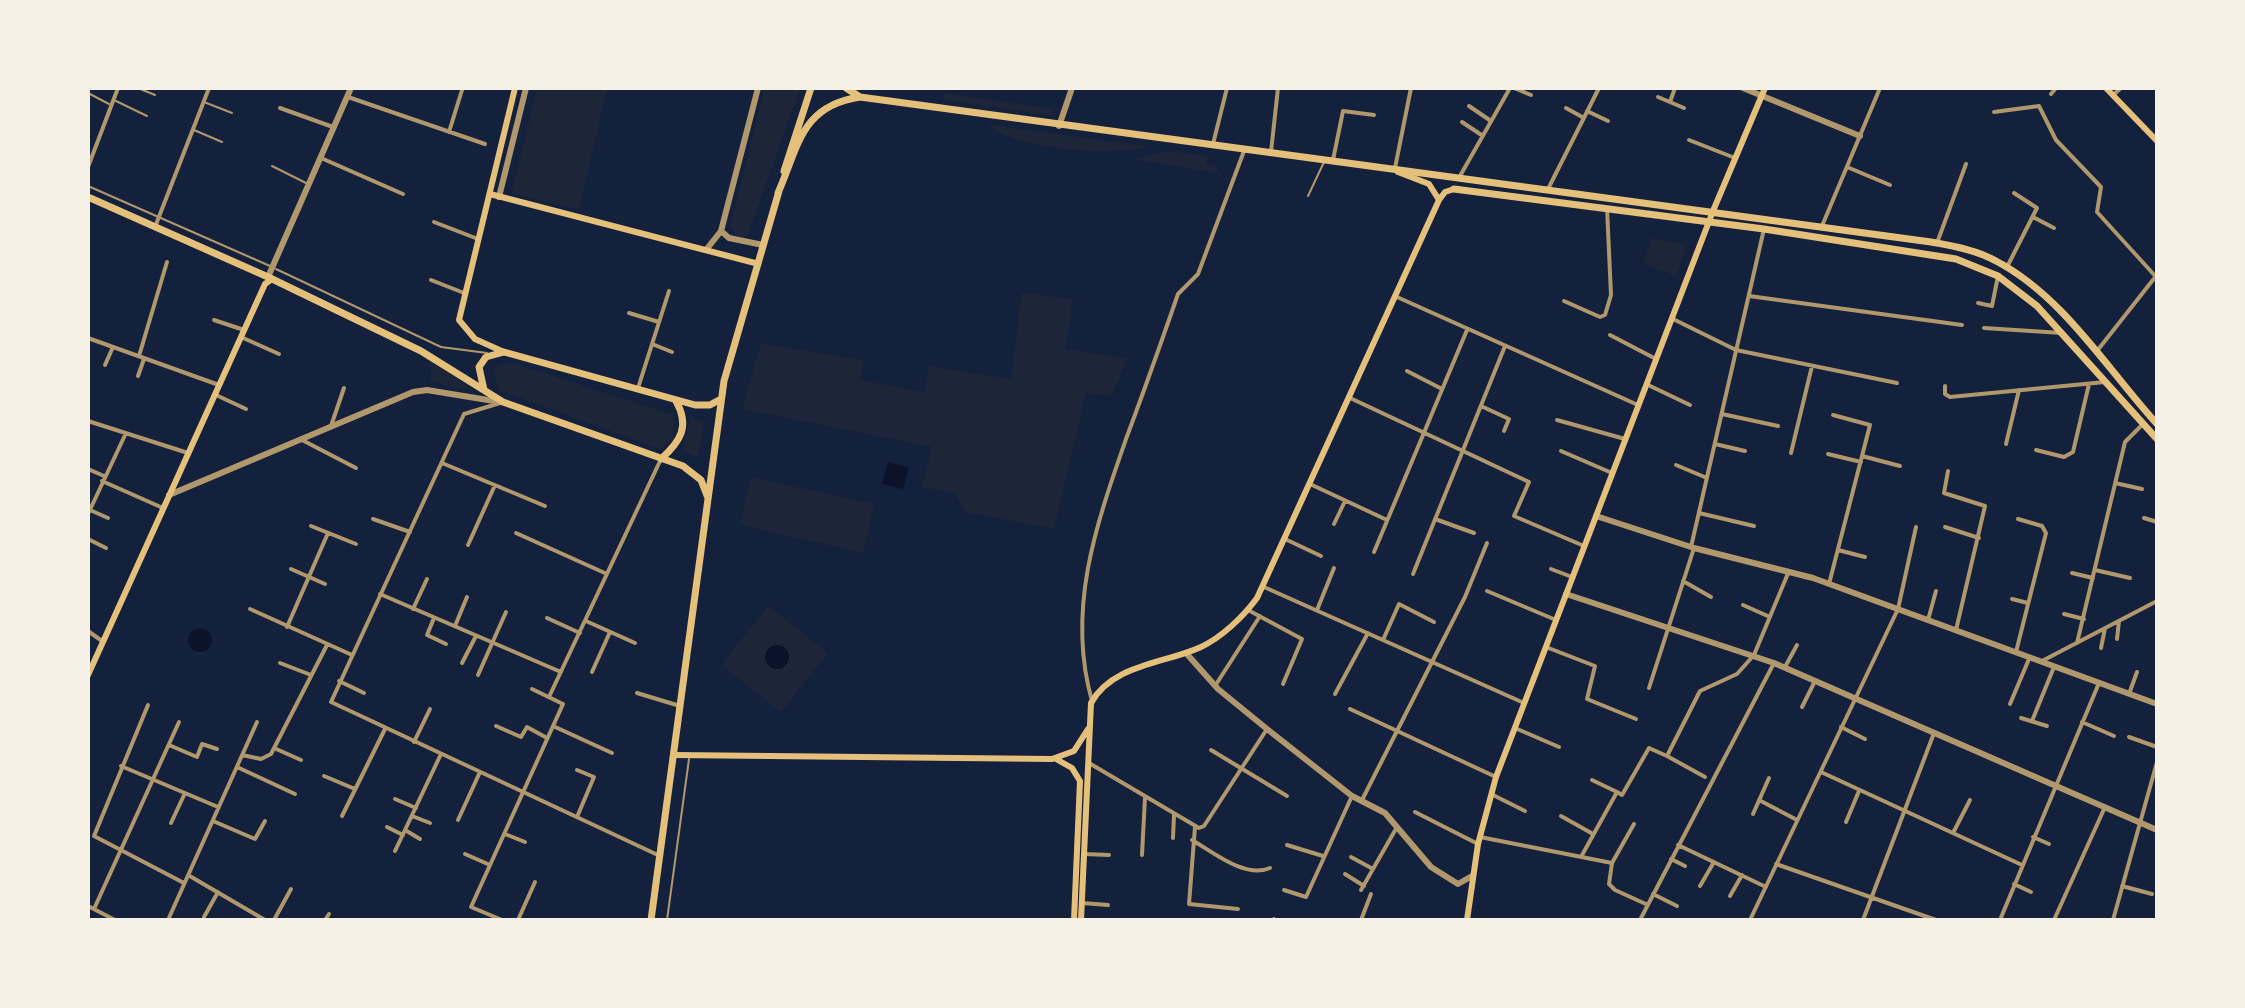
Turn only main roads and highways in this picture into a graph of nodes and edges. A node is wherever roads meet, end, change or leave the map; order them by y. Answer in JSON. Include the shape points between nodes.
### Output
{"nodes":[{"id":1,"x":515,"y":88,"type":"edge"},
{"id":2,"x":811,"y":88,"type":"edge"},
{"id":3,"x":846,"y":88,"type":"edge"},
{"id":4,"x":2106,"y":88,"type":"edge"},
{"id":5,"x":1763,"y":92,"type":"edge"},
{"id":6,"x":860,"y":97,"type":"junction"},
{"id":7,"x":2157,"y":141,"type":"edge"},
{"id":8,"x":1395,"y":171,"type":"junction"},
{"id":9,"x":1454,"y":189,"type":"joint"},
{"id":10,"x":778,"y":193,"type":"junction"},
{"id":11,"x":490,"y":194,"type":"junction"},
{"id":12,"x":88,"y":197,"type":"edge"},
{"id":13,"x":1439,"y":200,"type":"junction"},
{"id":14,"x":1713,"y":211,"type":"junction"},
{"id":15,"x":1708,"y":222,"type":"junction"},
{"id":16,"x":755,"y":263,"type":"junction"},
{"id":17,"x":270,"y":278,"type":"junction"},
{"id":18,"x":499,"y":353,"type":"junction"},
{"id":19,"x":484,"y":390,"type":"junction"},
{"id":20,"x":721,"y":399,"type":"junction"},
{"id":21,"x":676,"y":401,"type":"junction"},
{"id":22,"x":2156,"y":422,"type":"edge"},
{"id":23,"x":2157,"y":439,"type":"edge"},
{"id":24,"x":661,"y":459,"type":"junction"},
{"id":25,"x":709,"y":500,"type":"junction"},
{"id":26,"x":88,"y":675,"type":"edge"},
{"id":27,"x":1090,"y":723,"type":"junction"},
{"id":28,"x":674,"y":755,"type":"junction"},
{"id":29,"x":1056,"y":759,"type":"junction"},
{"id":30,"x":1088,"y":763,"type":"junction"},
{"id":31,"x":1075,"y":772,"type":"junction"},
{"id":32,"x":651,"y":920,"type":"edge"},
{"id":33,"x":1074,"y":920,"type":"edge"},
{"id":34,"x":1081,"y":920,"type":"edge"},
{"id":35,"x":1467,"y":920,"type":"edge"}],
"edges":[{"from":1,"to":11,"type":"main road"},
{"from":2,"to":10,"type":"main road"},
{"from":3,"to":6,"type":"main road"},
{"from":4,"to":7,"type":"main road"},
{"from":5,"to":14,"type":"main road"},
{"from":6,"to":8,"type":"main road"},
{"from":6,"to":10,"type":"main road","via":[[817,112]]},
{"from":8,"to":13,"type":"main road","via":[[1429,184]]},
{"from":8,"to":14,"type":"main road"},
{"from":9,"to":13,"type":"main road"},
{"from":9,"to":15,"type":"main road"},
{"from":10,"to":16,"type":"main road"},
{"from":11,"to":16,"type":"main road"},
{"from":11,"to":18,"type":"main road","via":[[461,325]]},
{"from":12,"to":17,"type":"main road"},
{"from":13,"to":27,"type":"main road","via":[[1264,587],[1248,610],[1211,641],[1113,680],[1092,701]]},
{"from":14,"to":15,"type":"main road"},
{"from":14,"to":22,"type":"main road","via":[[1981,254],[2007,267],[2055,308]]},
{"from":15,"to":23,"type":"main road","via":[[1927,253],[1998,276],[2037,306]]},
{"from":15,"to":35,"type":"main road","via":[[1496,777],[1479,840]]},
{"from":16,"to":20,"type":"main road"},
{"from":17,"to":19,"type":"main road","via":[[421,351]]},
{"from":17,"to":26,"type":"main road"},
{"from":18,"to":19,"type":"main road","via":[[479,367]]},
{"from":18,"to":21,"type":"main road"},
{"from":19,"to":24,"type":"main road","via":[[503,402]]},
{"from":20,"to":21,"type":"main road","via":[[710,405]]},
{"from":20,"to":25,"type":"main road"},
{"from":21,"to":24,"type":"main road","via":[[684,427],[680,440]]},
{"from":24,"to":25,"type":"main road","via":[[692,472]]},
{"from":25,"to":28,"type":"main road"},
{"from":27,"to":29,"type":"main road","via":[[1079,745]]},
{"from":27,"to":30,"type":"main road"},
{"from":28,"to":29,"type":"main road"},
{"from":28,"to":32,"type":"main road"},
{"from":29,"to":31,"type":"main road"},
{"from":30,"to":31,"type":"main road"},
{"from":30,"to":34,"type":"main road"},
{"from":31,"to":33,"type":"main road","via":[[1080,787]]}]}
